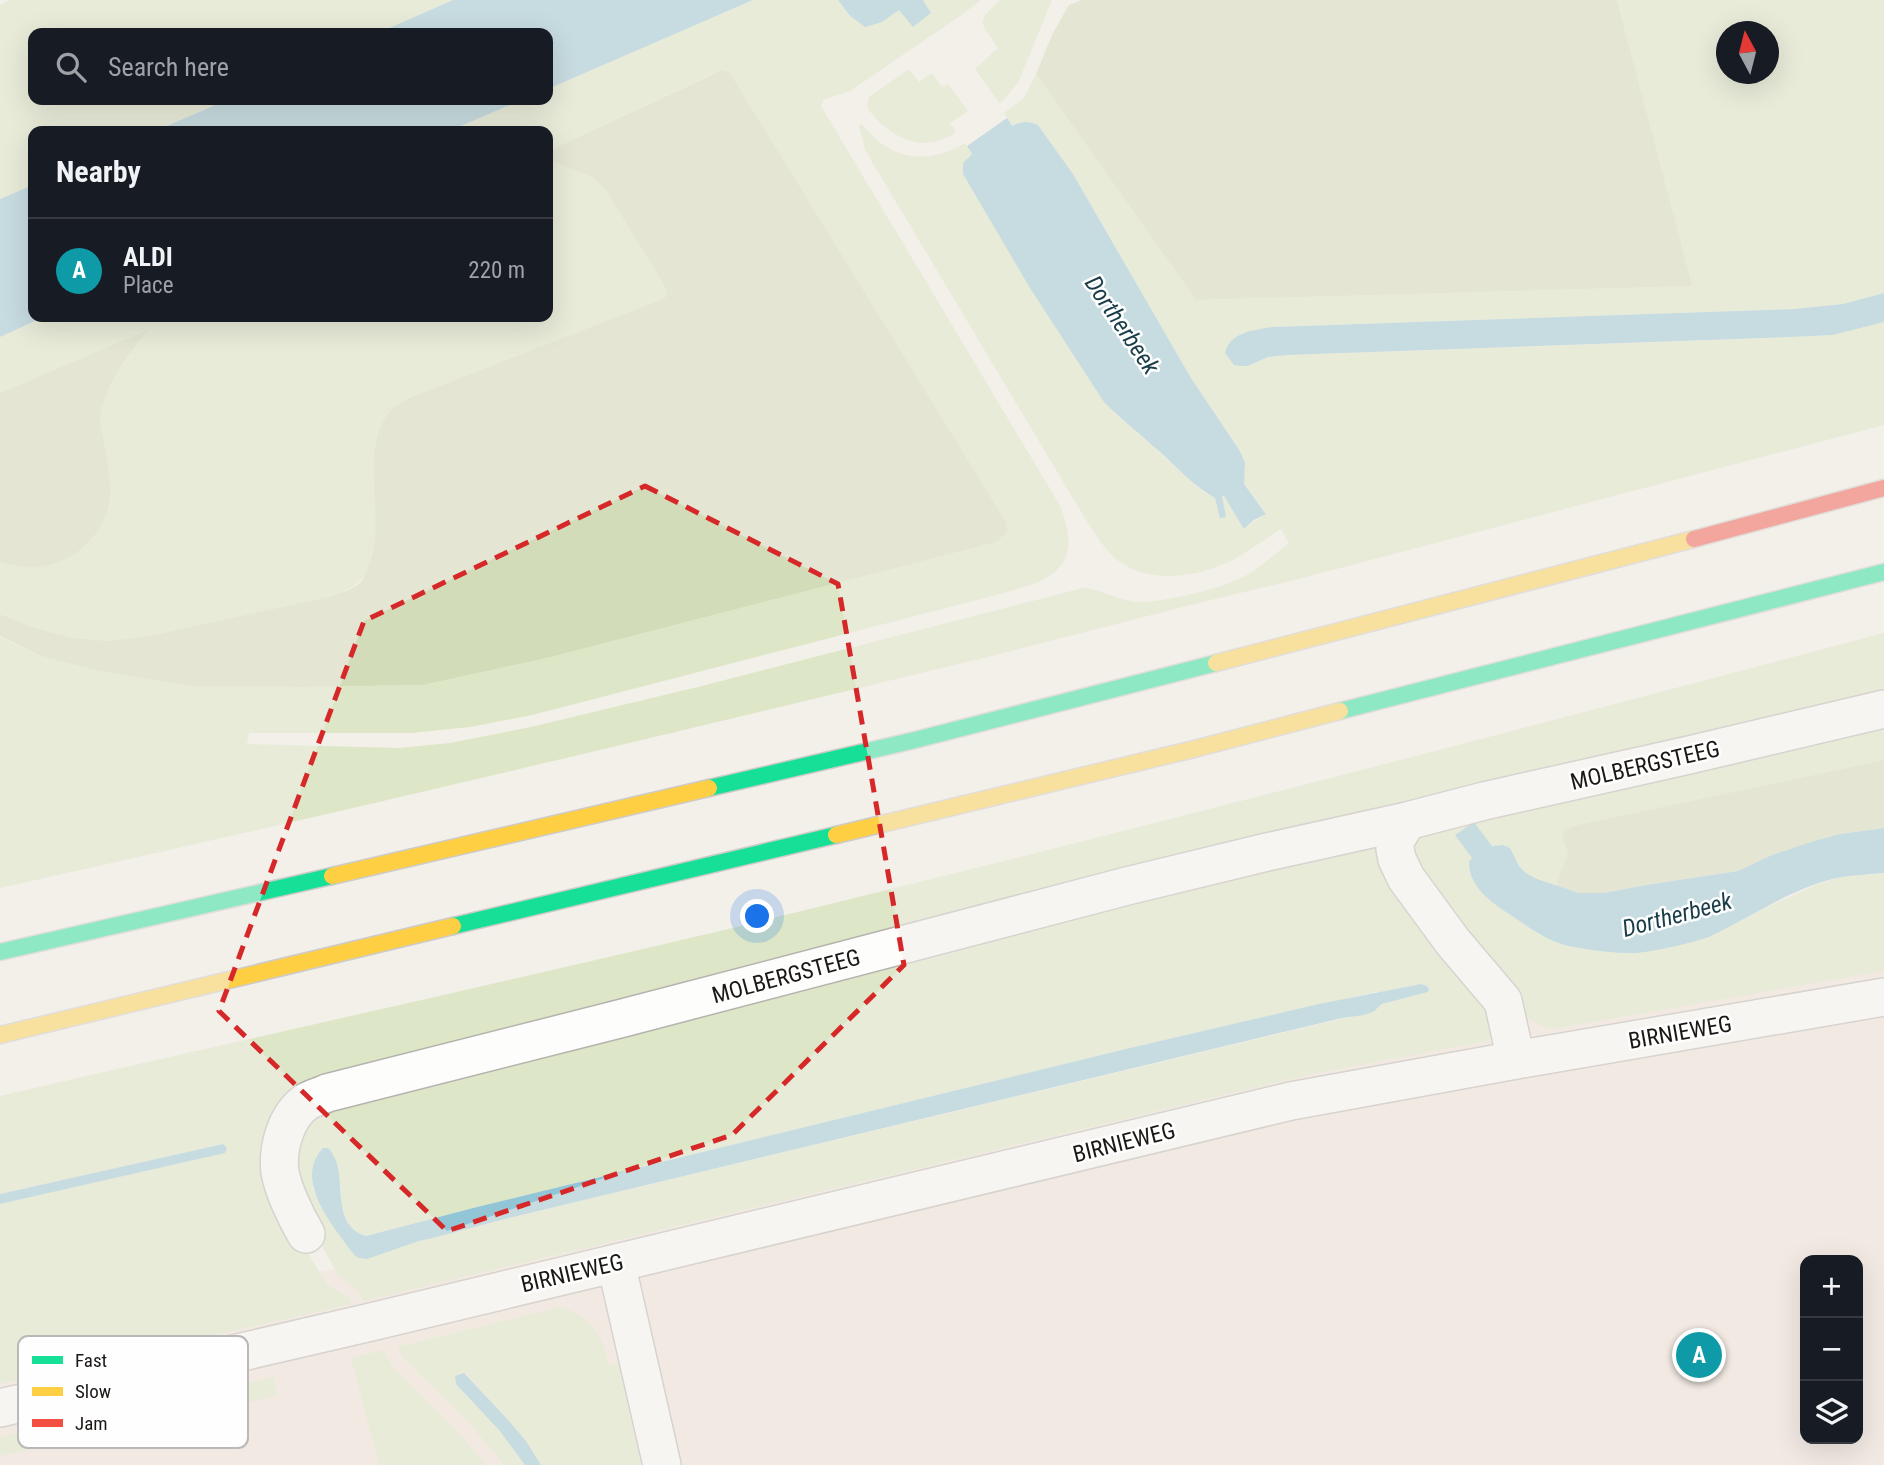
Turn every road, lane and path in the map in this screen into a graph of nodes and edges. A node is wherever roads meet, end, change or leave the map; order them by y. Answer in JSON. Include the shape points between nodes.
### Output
{"nodes":[{"id":1,"x":1884,"y":488,"type":"edge"},
{"id":2,"x":1884,"y":572,"type":"edge"},
{"id":3,"x":1884,"y":709,"type":"edge"},
{"id":4,"x":1407,"y":821,"type":"junction"},
{"id":5,"x":0,"y":952,"type":"edge"},
{"id":6,"x":1884,"y":997,"type":"edge"},
{"id":7,"x":0,"y":1035,"type":"edge"},
{"id":8,"x":1516,"y":1060,"type":"junction"},
{"id":9,"x":306,"y":1234,"type":"dead end"},
{"id":10,"x":616,"y":1263,"type":"junction"},
{"id":11,"x":248,"y":1351,"type":"edge"},
{"id":12,"x":18,"y":1404,"type":"edge"},
{"id":13,"x":0,"y":1408,"type":"edge"},
{"id":14,"x":662,"y":1465,"type":"edge"}],
"edges":[{"from":1,"to":5,"type":"highway","via":[[911,741]]},
{"from":2,"to":7,"type":"highway","via":[[1181,752]]},
{"from":3,"to":4,"type":"street","name":"MOLBERGSTEEG"},
{"from":4,"to":8,"type":"street","via":[[1395,841],[1397,859],[1453,942],[1503,1001]]},
{"from":4,"to":9,"type":"street","name":"MOLBERGSTEEG","via":[[1114,890],[327,1093],[307,1101],[296,1112],[282,1146],[280,1171]]},
{"from":6,"to":8,"type":"street","name":"BIRNIEWEG"},
{"from":8,"to":10,"type":"street","name":"BIRNIEWEG","via":[[1291,1101]]},
{"from":10,"to":11,"type":"street","name":"BIRNIEWEG"},
{"from":10,"to":14,"type":"street"},
{"from":12,"to":13,"type":"street","name":"BIRNIEWEG"}]}
